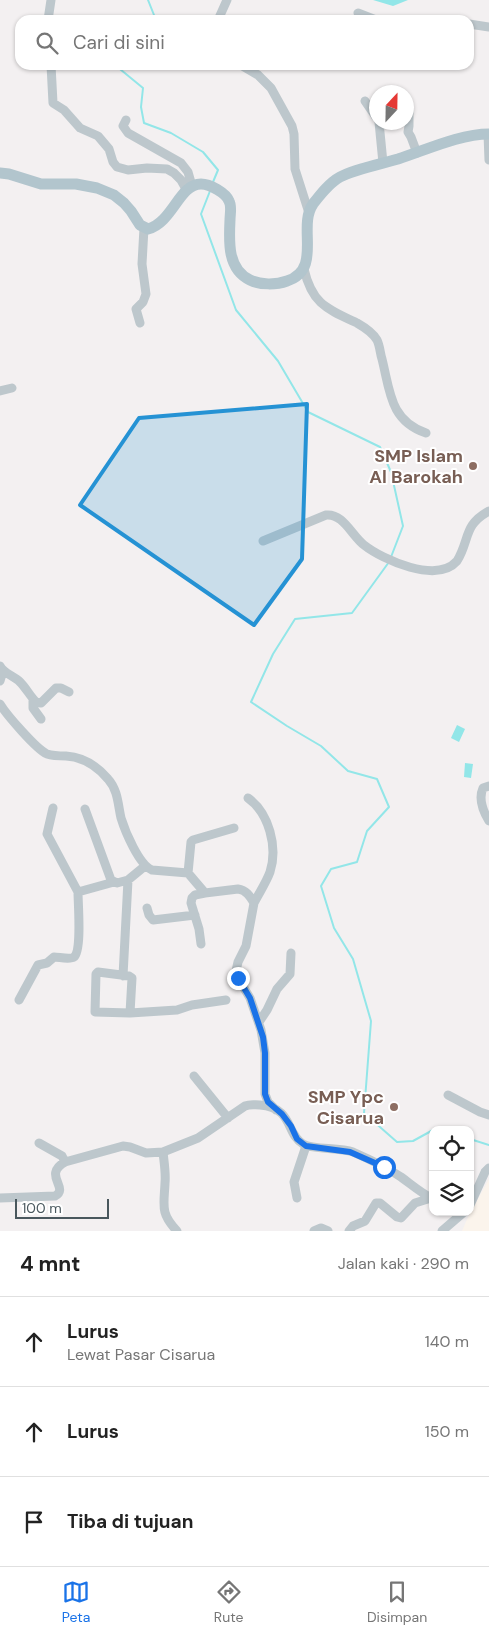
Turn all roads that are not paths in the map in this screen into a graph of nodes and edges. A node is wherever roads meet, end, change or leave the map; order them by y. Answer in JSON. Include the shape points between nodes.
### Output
{"nodes":[{"id":1,"x":51,"y":0,"type":"edge"},
{"id":2,"x":227,"y":0,"type":"edge"},
{"id":3,"x":358,"y":14,"type":"dead end"},
{"id":4,"x":49,"y":15,"type":"edge"},
{"id":5,"x":220,"y":15,"type":"edge"},
{"id":6,"x":361,"y":15,"type":"edge"},
{"id":7,"x":474,"y":25,"type":"edge"},
{"id":8,"x":489,"y":27,"type":"edge"},
{"id":9,"x":51,"y":70,"type":"edge"},
{"id":10,"x":250,"y":70,"type":"edge"},
{"id":11,"x":365,"y":101,"type":"dead end"},
{"id":12,"x":369,"y":107,"type":"edge"},
{"id":13,"x":126,"y":120,"type":"dead end"},
{"id":14,"x":380,"y":130,"type":"edge"},
{"id":15,"x":408,"y":130,"type":"edge"},
{"id":16,"x":488,"y":134,"type":"edge"},
{"id":17,"x":417,"y":153,"type":"junction"},
{"id":18,"x":489,"y":160,"type":"edge"},
{"id":19,"x":383,"y":163,"type":"junction"},
{"id":20,"x":0,"y":172,"type":"edge"},
{"id":21,"x":189,"y":188,"type":"junction"},
{"id":22,"x":309,"y":213,"type":"junction"},
{"id":23,"x":144,"y":228,"type":"junction"},
{"id":24,"x":304,"y":269,"type":"junction"},
{"id":25,"x":140,"y":323,"type":"dead end"},
{"id":26,"x":12,"y":388,"type":"dead end"},
{"id":27,"x":0,"y":391,"type":"edge"},
{"id":28,"x":426,"y":433,"type":"dead end"},
{"id":29,"x":489,"y":511,"type":"edge"},
{"id":30,"x":262,"y":541,"type":"dead end"},
{"id":31,"x":1,"y":668,"type":"edge"},
{"id":32,"x":0,"y":681,"type":"edge"},
{"id":33,"x":69,"y":692,"type":"dead end"},
{"id":34,"x":33,"y":699,"type":"junction"},
{"id":35,"x":0,"y":704,"type":"edge"},
{"id":36,"x":41,"y":719,"type":"dead end"},
{"id":37,"x":489,"y":786,"type":"edge"},
{"id":38,"x":248,"y":798,"type":"dead end"},
{"id":39,"x":53,"y":808,"type":"dead end"},
{"id":40,"x":84,"y":810,"type":"dead end"},
{"id":41,"x":489,"y":821,"type":"edge"},
{"id":42,"x":234,"y":828,"type":"dead end"},
{"id":43,"x":145,"y":866,"type":"junction"},
{"id":44,"x":188,"y":873,"type":"junction"},
{"id":45,"x":128,"y":880,"type":"junction"},
{"id":46,"x":114,"y":882,"type":"junction"},
{"id":47,"x":78,"y":892,"type":"junction"},
{"id":48,"x":205,"y":894,"type":"junction"},
{"id":49,"x":254,"y":903,"type":"junction"},
{"id":50,"x":147,"y":908,"type":"dead end"},
{"id":51,"x":195,"y":915,"type":"junction"},
{"id":52,"x":201,"y":944,"type":"dead end"},
{"id":53,"x":291,"y":953,"type":"dead end"},
{"id":54,"x":123,"y":976,"type":"junction"},
{"id":55,"x":19,"y":1000,"type":"dead end"},
{"id":56,"x":226,"y":1000,"type":"dead end"},
{"id":57,"x":130,"y":1013,"type":"junction"},
{"id":58,"x":258,"y":1022,"type":"junction"},
{"id":59,"x":194,"y":1076,"type":"dead end"},
{"id":60,"x":448,"y":1095,"type":"dead end"},
{"id":61,"x":276,"y":1110,"type":"junction"},
{"id":62,"x":489,"y":1115,"type":"edge"},
{"id":63,"x":228,"y":1118,"type":"junction"},
{"id":64,"x":40,"y":1143,"type":"dead end"},
{"id":65,"x":306,"y":1146,"type":"junction"},
{"id":66,"x":163,"y":1152,"type":"junction"},
{"id":67,"x":65,"y":1162,"type":"junction"},
{"id":68,"x":489,"y":1168,"type":"edge"},
{"id":69,"x":474,"y":1196,"type":"edge"},
{"id":70,"x":429,"y":1197,"type":"edge"},
{"id":71,"x":0,"y":1198,"type":"edge"},
{"id":72,"x":297,"y":1198,"type":"dead end"},
{"id":73,"x":429,"y":1199,"type":"edge"},
{"id":74,"x":459,"y":1216,"type":"edge"},
{"id":75,"x":177,"y":1231,"type":"edge"},
{"id":76,"x":314,"y":1231,"type":"edge"},
{"id":77,"x":328,"y":1231,"type":"edge"},
{"id":78,"x":349,"y":1231,"type":"edge"},
{"id":79,"x":442,"y":1231,"type":"edge"}],
"edges":[{"from":1,"to":4,"type":"street"},
{"from":2,"to":5,"type":"street"},
{"from":3,"to":6,"type":"street"},
{"from":7,"to":8,"type":"street"},
{"from":9,"to":21,"type":"street","via":[[53,102],[80,128],[98,136],[110,150],[115,165],[128,170],[167,169]]},
{"from":10,"to":22,"type":"street","via":[[271,88],[292,126],[295,169]]},
{"from":11,"to":12,"type":"street"},
{"from":13,"to":21,"type":"street","via":[[124,126],[128,133],[181,163],[188,172]]},
{"from":14,"to":19,"type":"street"},
{"from":15,"to":17,"type":"street"},
{"from":16,"to":17,"type":"main road","via":[[467,137]]},
{"from":16,"to":18,"type":"street"},
{"from":17,"to":19,"type":"main road"},
{"from":19,"to":22,"type":"main road","via":[[339,178],[325,190]]},
{"from":20,"to":23,"type":"main road","via":[[41,184],[97,188],[124,203]]},
{"from":21,"to":23,"type":"main road","via":[[162,220]]},
{"from":21,"to":24,"type":"main road","via":[[202,184],[226,196],[230,203],[230,250],[241,275],[256,283],[279,283],[290,280]]},
{"from":22,"to":24,"type":"main road"},
{"from":23,"to":25,"type":"street","via":[[142,264],[146,292],[136,309]]},
{"from":24,"to":28,"type":"street","via":[[309,288],[318,302],[360,325],[376,339],[391,400],[407,423]]},
{"from":26,"to":27,"type":"street"},
{"from":29,"to":30,"type":"street","via":[[471,526],[460,556],[453,565],[442,570],[422,570],[400,564],[364,546],[342,521],[332,515]]},
{"from":31,"to":32,"type":"street"},
{"from":31,"to":34,"type":"street","via":[[18,680]]},
{"from":33,"to":34,"type":"street","via":[[58,688],[41,703]]},
{"from":34,"to":36,"type":"street","via":[[33,708]]},
{"from":35,"to":43,"type":"street","via":[[43,751],[85,760],[110,780],[125,828]]},
{"from":37,"to":41,"type":"street","via":[[483,788],[481,795]]},
{"from":38,"to":49,"type":"street","via":[[261,810],[272,842],[270,872]]},
{"from":39,"to":47,"type":"street","via":[[47,834]]},
{"from":40,"to":46,"type":"street","via":[[109,878]]},
{"from":42,"to":44,"type":"street","via":[[193,840]]},
{"from":43,"to":44,"type":"street","via":[[152,870]]},
{"from":43,"to":45,"type":"street"},
{"from":44,"to":48,"type":"street"},
{"from":45,"to":46,"type":"street"},
{"from":45,"to":54,"type":"street"},
{"from":46,"to":47,"type":"street"},
{"from":47,"to":55,"type":"street","via":[[79,928],[74,956],[54,957],[38,965]]},
{"from":48,"to":49,"type":"street","via":[[242,889]]},
{"from":48,"to":51,"type":"street","via":[[195,895],[191,900]]},
{"from":49,"to":58,"type":"street","via":[[246,946],[236,971]]},
{"from":50,"to":51,"type":"street","via":[[153,920]]},
{"from":51,"to":52,"type":"street"},
{"from":53,"to":58,"type":"street","via":[[290,974],[277,988]]},
{"from":54,"to":57,"type":"street","via":[[132,978]]},
{"from":54,"to":57,"type":"street","via":[[97,973],[94,1010],[96,1013]]},
{"from":56,"to":57,"type":"street","via":[[177,1010]]},
{"from":58,"to":61,"type":"street","via":[[265,1048],[265,1094]]},
{"from":59,"to":63,"type":"street"},
{"from":60,"to":62,"type":"street"},
{"from":61,"to":63,"type":"street","via":[[248,1105]]},
{"from":61,"to":65,"type":"street"},
{"from":63,"to":66,"type":"street","via":[[198,1138]]},
{"from":64,"to":67,"type":"street","via":[[60,1154]]},
{"from":65,"to":70,"type":"street","via":[[356,1154],[384,1167]]},
{"from":65,"to":72,"type":"street","via":[[294,1182]]},
{"from":66,"to":67,"type":"street","via":[[146,1154],[123,1146]]},
{"from":66,"to":75,"type":"street","via":[[163,1210]]},
{"from":67,"to":71,"type":"street","via":[[57,1167],[54,1177],[60,1188],[58,1194]]},
{"from":68,"to":69,"type":"street"},
{"from":73,"to":78,"type":"street","via":[[415,1203],[402,1218],[380,1202],[376,1203],[365,1221]]},
{"from":74,"to":79,"type":"street"},
{"from":76,"to":77,"type":"street","via":[[321,1228]]}]}
